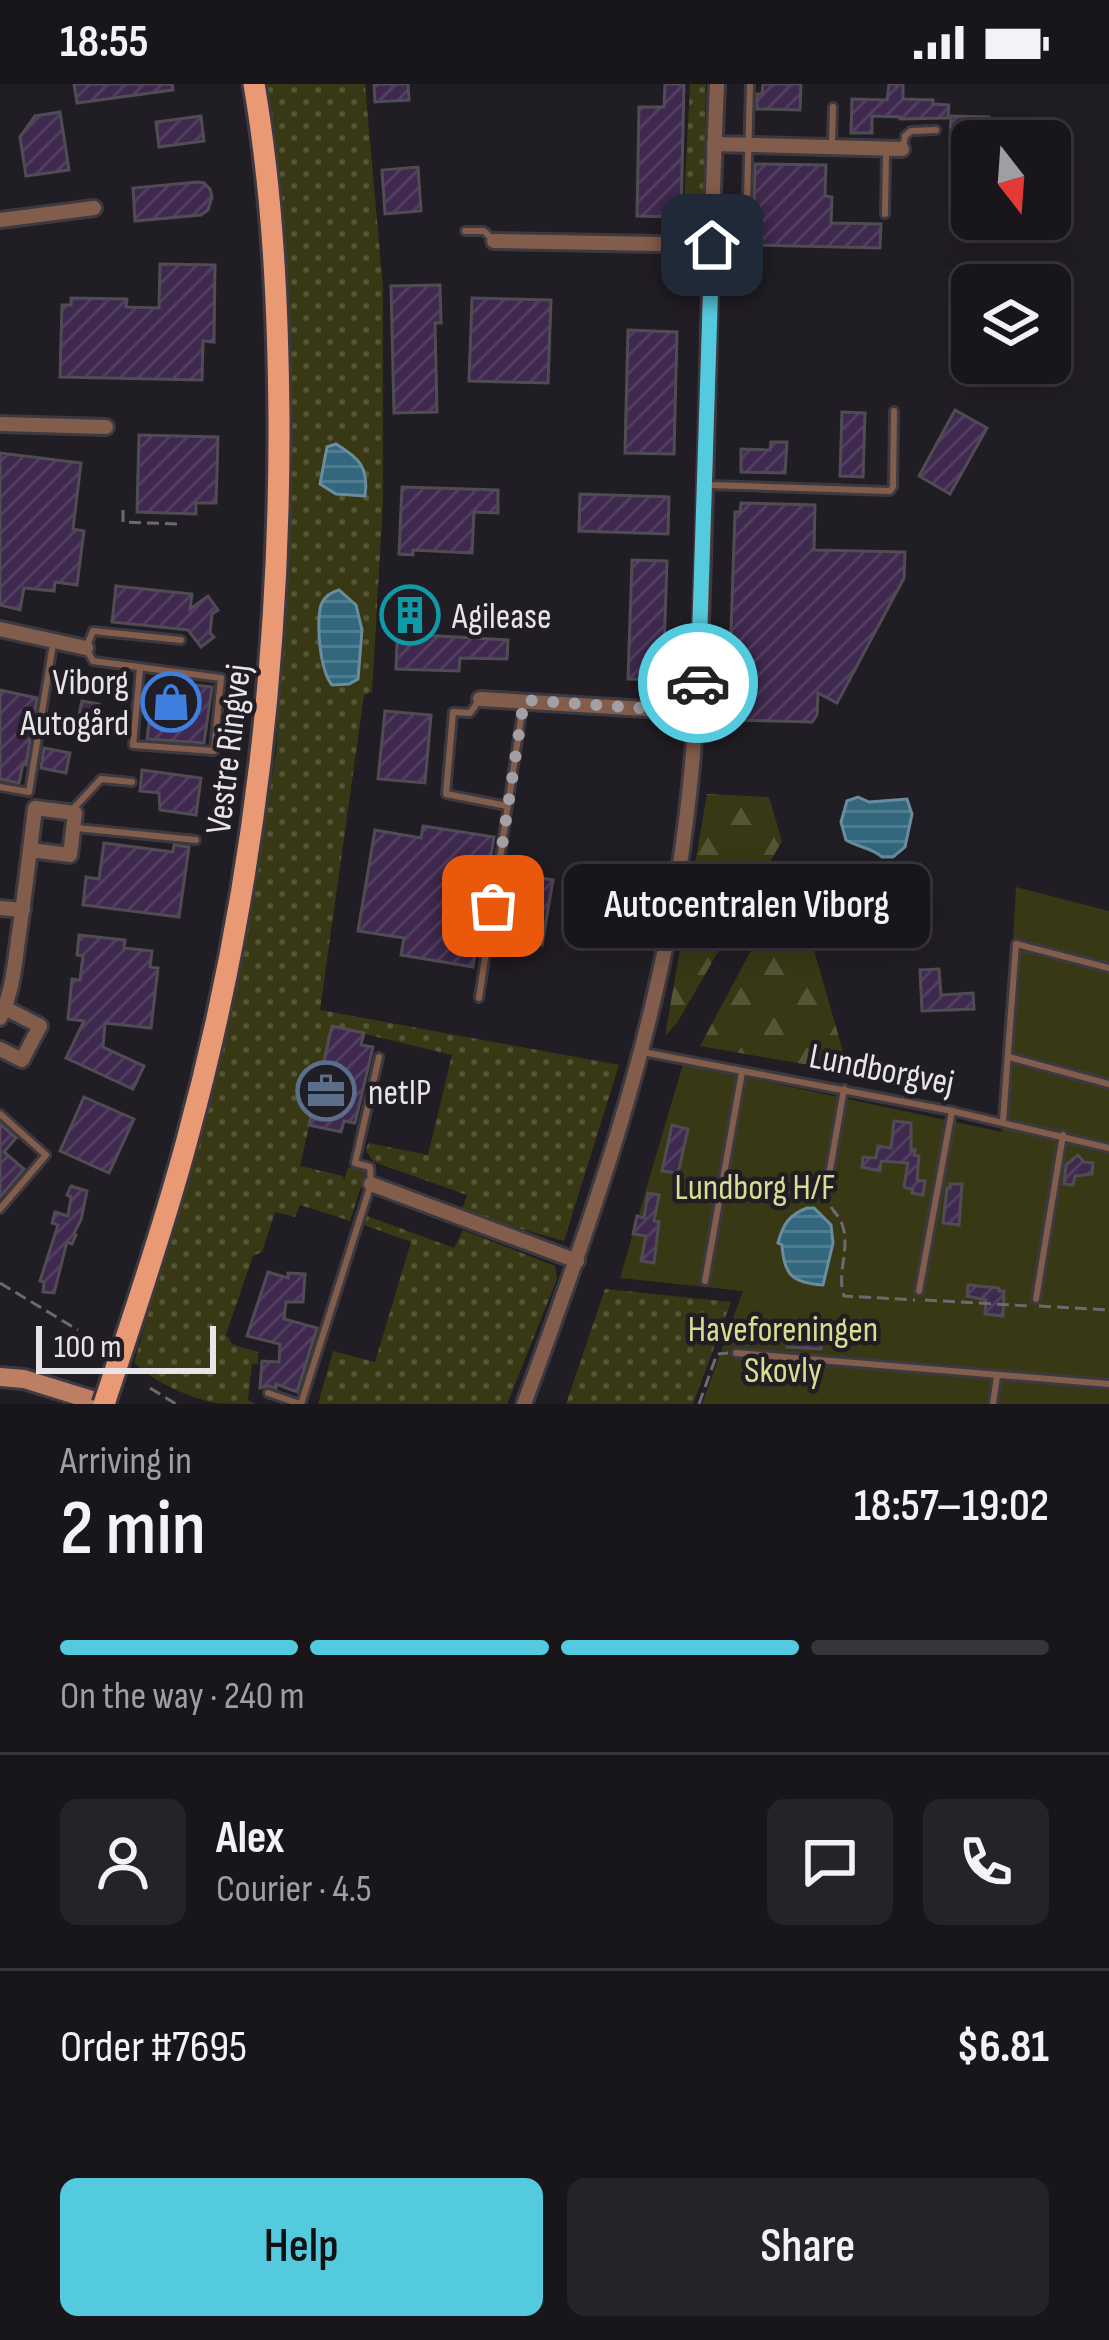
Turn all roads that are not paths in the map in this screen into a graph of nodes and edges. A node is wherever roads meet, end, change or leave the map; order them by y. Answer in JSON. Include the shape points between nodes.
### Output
{"nodes":[{"id":1,"x":254,"y":84,"type":"edge"},
{"id":2,"x":717,"y":84,"type":"edge"},
{"id":3,"x":750,"y":84,"type":"edge"},
{"id":4,"x":833,"y":107,"type":"dead end"},
{"id":5,"x":936,"y":130,"type":"dead end"},
{"id":6,"x":714,"y":144,"type":"junction"},
{"id":7,"x":749,"y":145,"type":"junction"},
{"id":8,"x":832,"y":148,"type":"junction"},
{"id":9,"x":886,"y":149,"type":"junction"},
{"id":10,"x":902,"y":149,"type":"joint"},
{"id":11,"x":94,"y":208,"type":"dead end"},
{"id":12,"x":885,"y":214,"type":"dead end"},
{"id":13,"x":0,"y":220,"type":"edge"},
{"id":14,"x":465,"y":231,"type":"dead end"},
{"id":15,"x":746,"y":240,"type":"dead end"},
{"id":16,"x":494,"y":242,"type":"joint"},
{"id":17,"x":712,"y":245,"type":"junction"},
{"id":18,"x":894,"y":411,"type":"dead end"},
{"id":19,"x":0,"y":424,"type":"edge"},
{"id":20,"x":106,"y":427,"type":"dead end"},
{"id":21,"x":705,"y":485,"type":"junction"},
{"id":22,"x":0,"y":629,"type":"edge"},
{"id":23,"x":181,"y":640,"type":"dead end"},
{"id":24,"x":54,"y":641,"type":"junction"},
{"id":25,"x":86,"y":648,"type":"junction"},
{"id":26,"x":140,"y":669,"type":"junction"},
{"id":27,"x":480,"y":699,"type":"joint"},
{"id":28,"x":524,"y":700,"type":"junction"},
{"id":29,"x":696,"y":712,"type":"junction"},
{"id":30,"x":131,"y":782,"type":"dead end"},
{"id":31,"x":0,"y":787,"type":"edge"},
{"id":32,"x":507,"y":806,"type":"junction"},
{"id":33,"x":71,"y":820,"type":"junction"},
{"id":34,"x":196,"y":840,"type":"dead end"},
{"id":35,"x":30,"y":850,"type":"junction"},
{"id":36,"x":0,"y":908,"type":"edge"},
{"id":37,"x":22,"y":910,"type":"junction"},
{"id":38,"x":1109,"y":968,"type":"edge"},
{"id":39,"x":479,"y":998,"type":"dead end"},
{"id":40,"x":3,"y":1013,"type":"edge"},
{"id":41,"x":0,"y":1049,"type":"edge"},
{"id":42,"x":642,"y":1052,"type":"junction"},
{"id":43,"x":379,"y":1057,"type":"dead end"},
{"id":44,"x":1009,"y":1058,"type":"junction"},
{"id":45,"x":742,"y":1072,"type":"junction"},
{"id":46,"x":1109,"y":1084,"type":"edge"},
{"id":47,"x":844,"y":1089,"type":"junction"},
{"id":48,"x":952,"y":1112,"type":"junction"},
{"id":49,"x":0,"y":1114,"type":"edge"},
{"id":50,"x":1003,"y":1122,"type":"junction"},
{"id":51,"x":1064,"y":1135,"type":"junction"},
{"id":52,"x":1109,"y":1148,"type":"edge"},
{"id":53,"x":371,"y":1184,"type":"junction"},
{"id":54,"x":825,"y":1198,"type":"road end"},
{"id":55,"x":0,"y":1210,"type":"edge"},
{"id":56,"x":577,"y":1261,"type":"junction"},
{"id":57,"x":704,"y":1281,"type":"dead end"},
{"id":58,"x":919,"y":1291,"type":"dead end"},
{"id":59,"x":1036,"y":1299,"type":"dead end"},
{"id":60,"x":736,"y":1353,"type":"road end"},
{"id":61,"x":997,"y":1376,"type":"junction"},
{"id":62,"x":0,"y":1377,"type":"edge"},
{"id":63,"x":1109,"y":1384,"type":"edge"},
{"id":64,"x":268,"y":1393,"type":"dead end"},
{"id":65,"x":107,"y":1397,"type":"edge"},
{"id":66,"x":301,"y":1404,"type":"edge"},
{"id":67,"x":524,"y":1404,"type":"edge"},
{"id":68,"x":993,"y":1404,"type":"edge"}],
"edges":[{"from":1,"to":65,"type":"main road","name":"Vestre Ringvej","via":[[278,315],[272,662],[218,1010],[188,1137]]},
{"from":2,"to":6,"type":"street"},
{"from":3,"to":7,"type":"lane"},
{"from":4,"to":8,"type":"lane"},
{"from":5,"to":10,"type":"lane","via":[[911,131]]},
{"from":6,"to":7,"type":"street"},
{"from":6,"to":17,"type":"street"},
{"from":7,"to":8,"type":"street"},
{"from":7,"to":15,"type":"lane"},
{"from":8,"to":9,"type":"street"},
{"from":9,"to":10,"type":"street"},
{"from":9,"to":12,"type":"lane"},
{"from":11,"to":13,"type":"street"},
{"from":14,"to":16,"type":"lane","via":[[484,231]]},
{"from":16,"to":17,"type":"street"},
{"from":17,"to":21,"type":"street"},
{"from":18,"to":21,"type":"lane","via":[[890,491]]},
{"from":19,"to":20,"type":"street"},
{"from":21,"to":29,"type":"street"},
{"from":22,"to":24,"type":"street"},
{"from":23,"to":25,"type":"lane","via":[[92,631]]},
{"from":24,"to":25,"type":"street"},
{"from":24,"to":31,"type":"lane","via":[[29,792]]},
{"from":25,"to":26,"type":"lane","via":[[93,662]]},
{"from":26,"to":26,"type":"lane","via":[[133,745],[214,751],[221,678]]},
{"from":27,"to":28,"type":"street"},
{"from":27,"to":32,"type":"lane","via":[[470,713],[453,712],[446,794]]},
{"from":28,"to":29,"type":"street"},
{"from":28,"to":32,"type":"lane"},
{"from":29,"to":42,"type":"street","via":[[685,829]]},
{"from":30,"to":33,"type":"lane","via":[[101,779]]},
{"from":32,"to":39,"type":"lane"},
{"from":33,"to":34,"type":"lane"},
{"from":33,"to":35,"type":"street","via":[[70,855]]},
{"from":33,"to":35,"type":"street","via":[[35,808]]},
{"from":35,"to":37,"type":"street"},
{"from":36,"to":37,"type":"street"},
{"from":37,"to":40,"type":"street"},
{"from":38,"to":44,"type":"lane","via":[[1016,944]]},
{"from":40,"to":41,"type":"street","via":[[40,1026],[22,1060]]},
{"from":42,"to":45,"type":"lane","name":"Lundborgvej"},
{"from":42,"to":56,"type":"street"},
{"from":43,"to":53,"type":"lane","via":[[355,1163],[370,1167]]},
{"from":44,"to":46,"type":"lane"},
{"from":44,"to":50,"type":"lane"},
{"from":45,"to":47,"type":"lane","name":"Lundborgvej"},
{"from":45,"to":57,"type":"lane"},
{"from":47,"to":48,"type":"lane","name":"Lundborgvej"},
{"from":47,"to":54,"type":"lane"},
{"from":48,"to":50,"type":"lane","name":"Lundborgvej"},
{"from":48,"to":58,"type":"lane"},
{"from":49,"to":55,"type":"lane","via":[[46,1155]]},
{"from":50,"to":51,"type":"lane","name":"Lundborgvej"},
{"from":51,"to":52,"type":"lane","name":"Lundborgvej"},
{"from":51,"to":59,"type":"lane"},
{"from":53,"to":56,"type":"street"},
{"from":53,"to":66,"type":"lane"},
{"from":56,"to":67,"type":"street"},
{"from":60,"to":61,"type":"lane"},
{"from":61,"to":63,"type":"lane"},
{"from":61,"to":68,"type":"lane"},
{"from":62,"to":65,"type":"street"},
{"from":64,"to":66,"type":"lane"}]}
